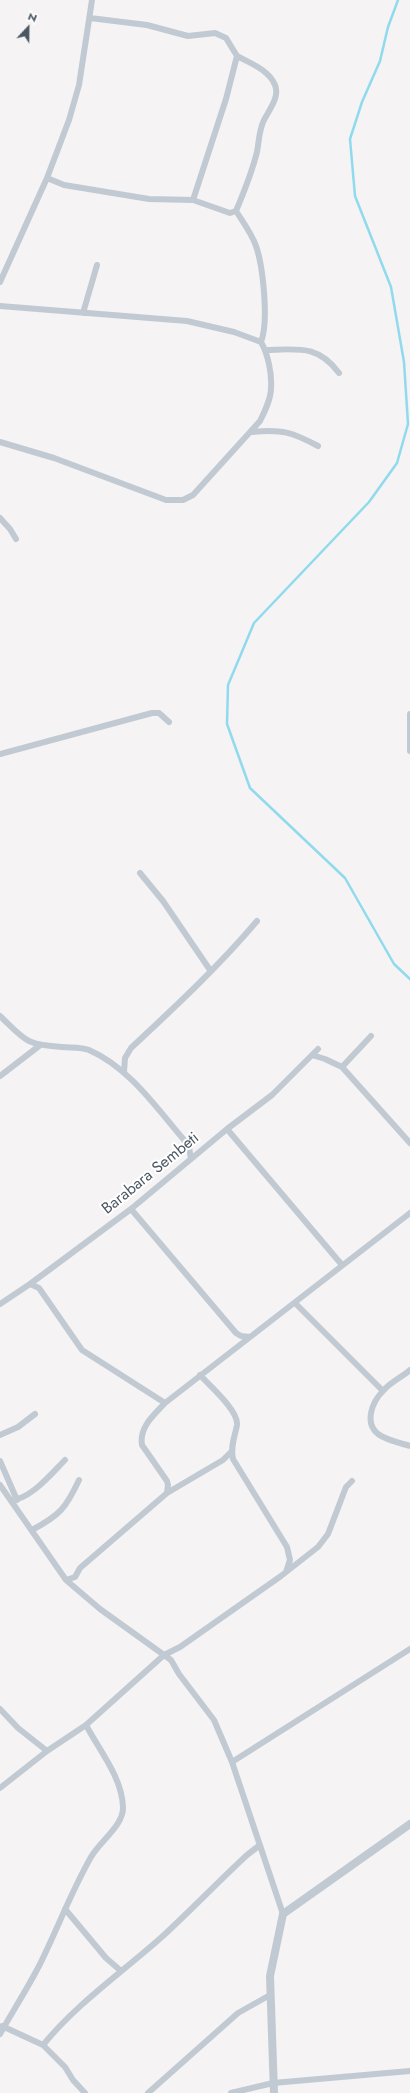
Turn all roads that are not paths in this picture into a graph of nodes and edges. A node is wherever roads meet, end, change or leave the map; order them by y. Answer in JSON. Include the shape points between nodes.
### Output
{"nodes":[{"id":1,"x":92,"y":0,"type":"edge"},
{"id":2,"x":90,"y":18,"type":"junction"},
{"id":3,"x":236,"y":56,"type":"junction"},
{"id":4,"x":47,"y":178,"type":"junction"},
{"id":5,"x":193,"y":200,"type":"junction"},
{"id":6,"x":236,"y":211,"type":"junction"},
{"id":7,"x":97,"y":265,"type":"dead end"},
{"id":8,"x":0,"y":282,"type":"edge"},
{"id":9,"x":0,"y":306,"type":"edge"},
{"id":10,"x":83,"y":313,"type":"junction"},
{"id":11,"x":261,"y":342,"type":"junction"},
{"id":12,"x":266,"y":350,"type":"junction"},
{"id":13,"x":339,"y":373,"type":"dead end"},
{"id":14,"x":252,"y":432,"type":"junction"},
{"id":15,"x":0,"y":442,"type":"edge"},
{"id":16,"x":318,"y":446,"type":"dead end"},
{"id":17,"x":0,"y":518,"type":"edge"},
{"id":18,"x":16,"y":539,"type":"dead end"},
{"id":19,"x":410,"y":714,"type":"edge"},
{"id":20,"x":169,"y":722,"type":"dead end"},
{"id":21,"x":410,"y":751,"type":"edge"},
{"id":22,"x":0,"y":754,"type":"edge"},
{"id":23,"x":140,"y":873,"type":"dead end"},
{"id":24,"x":257,"y":920,"type":"dead end"},
{"id":25,"x":210,"y":970,"type":"junction"},
{"id":26,"x":0,"y":1016,"type":"edge"},
{"id":27,"x":371,"y":1036,"type":"dead end"},
{"id":28,"x":39,"y":1046,"type":"junction"},
{"id":29,"x":318,"y":1049,"type":"dead end"},
{"id":30,"x":312,"y":1055,"type":"junction"},
{"id":31,"x":342,"y":1067,"type":"junction"},
{"id":32,"x":124,"y":1072,"type":"junction"},
{"id":33,"x":0,"y":1076,"type":"edge"},
{"id":34,"x":227,"y":1129,"type":"junction"},
{"id":35,"x":410,"y":1143,"type":"edge"},
{"id":36,"x":191,"y":1159,"type":"junction"},
{"id":37,"x":131,"y":1209,"type":"junction"},
{"id":38,"x":410,"y":1213,"type":"edge"},
{"id":39,"x":342,"y":1265,"type":"junction"},
{"id":40,"x":30,"y":1284,"type":"junction"},
{"id":41,"x":295,"y":1303,"type":"junction"},
{"id":42,"x":0,"y":1304,"type":"edge"},
{"id":43,"x":250,"y":1337,"type":"junction"},
{"id":44,"x":410,"y":1370,"type":"edge"},
{"id":45,"x":200,"y":1376,"type":"junction"},
{"id":46,"x":383,"y":1391,"type":"junction"},
{"id":47,"x":165,"y":1403,"type":"junction"},
{"id":48,"x":35,"y":1414,"type":"dead end"},
{"id":49,"x":0,"y":1435,"type":"edge"},
{"id":50,"x":410,"y":1446,"type":"edge"},
{"id":51,"x":231,"y":1452,"type":"junction"},
{"id":52,"x":65,"y":1460,"type":"dead end"},
{"id":53,"x":0,"y":1461,"type":"edge"},
{"id":54,"x":79,"y":1480,"type":"dead end"},
{"id":55,"x":352,"y":1481,"type":"dead end"},
{"id":56,"x":0,"y":1485,"type":"edge"},
{"id":57,"x":166,"y":1493,"type":"junction"},
{"id":58,"x":14,"y":1500,"type":"junction"},
{"id":59,"x":32,"y":1530,"type":"junction"},
{"id":60,"x":286,"y":1572,"type":"junction"},
{"id":61,"x":66,"y":1580,"type":"junction"},
{"id":62,"x":410,"y":1649,"type":"edge"},
{"id":63,"x":164,"y":1655,"type":"junction"},
{"id":64,"x":0,"y":1709,"type":"edge"},
{"id":65,"x":86,"y":1725,"type":"junction"},
{"id":66,"x":47,"y":1751,"type":"junction"},
{"id":67,"x":232,"y":1762,"type":"junction"},
{"id":68,"x":0,"y":1788,"type":"edge"},
{"id":69,"x":410,"y":1824,"type":"edge"},
{"id":70,"x":260,"y":1845,"type":"junction"},
{"id":71,"x":65,"y":1909,"type":"junction"},
{"id":72,"x":283,"y":1914,"type":"junction"},
{"id":73,"x":121,"y":1971,"type":"junction"},
{"id":74,"x":270,"y":1995,"type":"junction"},
{"id":75,"x":2,"y":2026,"type":"edge"},
{"id":76,"x":0,"y":2034,"type":"edge"},
{"id":77,"x":43,"y":2045,"type":"junction"},
{"id":78,"x":410,"y":2071,"type":"edge"},
{"id":79,"x":273,"y":2083,"type":"junction"},
{"id":80,"x":85,"y":2093,"type":"edge"},
{"id":81,"x":148,"y":2093,"type":"edge"},
{"id":82,"x":231,"y":2093,"type":"edge"},
{"id":83,"x":274,"y":2093,"type":"edge"}],
"edges":[{"from":1,"to":2,"type":"street"},
{"from":2,"to":3,"type":"street","via":[[147,25],[188,36],[215,33],[226,38]]},
{"from":2,"to":4,"type":"street","via":[[79,85]]},
{"from":3,"to":5,"type":"street","via":[[226,99]]},
{"from":3,"to":6,"type":"street","via":[[262,69],[276,86],[276,94],[264,121]]},
{"from":4,"to":5,"type":"street","via":[[64,185],[149,199]]},
{"from":4,"to":8,"type":"street"},
{"from":5,"to":6,"type":"street","via":[[230,213]]},
{"from":6,"to":11,"type":"street","via":[[256,244],[260,257],[265,321]]},
{"from":7,"to":10,"type":"street"},
{"from":9,"to":10,"type":"street"},
{"from":10,"to":11,"type":"street","via":[[187,321],[234,332]]},
{"from":11,"to":12,"type":"street"},
{"from":12,"to":13,"type":"street","via":[[298,349],[321,354]]},
{"from":12,"to":14,"type":"street","via":[[271,388],[266,409]]},
{"from":14,"to":15,"type":"street","via":[[193,495],[183,500],[166,500],[54,458]]},
{"from":14,"to":16,"type":"street","via":[[276,430],[294,433]]},
{"from":17,"to":18,"type":"street"},
{"from":19,"to":21,"type":"street"},
{"from":20,"to":22,"type":"street","via":[[159,713],[152,712]]},
{"from":23,"to":25,"type":"street","via":[[163,901]]},
{"from":24,"to":25,"type":"street","via":[[234,948]]},
{"from":25,"to":32,"type":"street","via":[[190,993],[131,1048],[125,1058]]},
{"from":26,"to":28,"type":"street","via":[[26,1041]]},
{"from":27,"to":31,"type":"street"},
{"from":28,"to":32,"type":"street","via":[[87,1049]]},
{"from":28,"to":33,"type":"street"},
{"from":29,"to":30,"type":"street","name":"Barabara Sembeti"},
{"from":30,"to":31,"type":"street"},
{"from":30,"to":34,"type":"street","name":"Barabara Sembeti","via":[[272,1096]]},
{"from":31,"to":35,"type":"street"},
{"from":32,"to":36,"type":"street","via":[[185,1141]]},
{"from":34,"to":36,"type":"street","name":"Barabara Sembeti"},
{"from":34,"to":39,"type":"street"},
{"from":36,"to":37,"type":"street","name":"Barabara Sembeti"},
{"from":37,"to":40,"type":"street","name":"Barabara Sembeti"},
{"from":37,"to":43,"type":"street","via":[[236,1333]]},
{"from":38,"to":39,"type":"street"},
{"from":39,"to":41,"type":"street"},
{"from":40,"to":42,"type":"street","name":"Barabara Sembeti"},
{"from":40,"to":47,"type":"street","via":[[39,1288],[82,1350]]},
{"from":41,"to":43,"type":"street"},
{"from":41,"to":46,"type":"street"},
{"from":43,"to":45,"type":"street"},
{"from":44,"to":46,"type":"street"},
{"from":45,"to":47,"type":"street"},
{"from":45,"to":51,"type":"street","via":[[232,1410],[236,1418]]},
{"from":46,"to":50,"type":"street","via":[[370,1414],[370,1424],[379,1435]]},
{"from":47,"to":57,"type":"street","via":[[143,1429],[141,1438],[142,1445],[167,1481]]},
{"from":48,"to":49,"type":"street","via":[[18,1427]]},
{"from":51,"to":57,"type":"street","via":[[223,1460]]},
{"from":51,"to":60,"type":"street","via":[[287,1547],[290,1560]]},
{"from":52,"to":58,"type":"street","via":[[41,1485]]},
{"from":53,"to":58,"type":"street"},
{"from":54,"to":59,"type":"street","via":[[63,1510]]},
{"from":55,"to":60,"type":"street","via":[[346,1487],[324,1541]]},
{"from":56,"to":58,"type":"street"},
{"from":57,"to":61,"type":"street","via":[[80,1568],[75,1577]]},
{"from":58,"to":59,"type":"street"},
{"from":59,"to":61,"type":"street"},
{"from":60,"to":63,"type":"street","via":[[180,1647]]},
{"from":61,"to":63,"type":"street","via":[[100,1609]]},
{"from":62,"to":67,"type":"street"},
{"from":63,"to":65,"type":"street"},
{"from":63,"to":67,"type":"street","via":[[171,1660],[214,1720]]},
{"from":64,"to":66,"type":"street","via":[[18,1728]]},
{"from":65,"to":66,"type":"street"},
{"from":65,"to":71,"type":"street","via":[[115,1775],[124,1809],[118,1822],[98,1846],[78,1879]]},
{"from":66,"to":68,"type":"street"},
{"from":67,"to":70,"type":"street"},
{"from":69,"to":72,"type":"street"},
{"from":70,"to":72,"type":"street"},
{"from":70,"to":73,"type":"street","via":[[164,1935]]},
{"from":71,"to":73,"type":"street","via":[[106,1958]]},
{"from":71,"to":75,"type":"street","via":[[39,1966]]},
{"from":72,"to":74,"type":"street","via":[[270,1976]]},
{"from":73,"to":77,"type":"street"},
{"from":74,"to":79,"type":"street"},
{"from":74,"to":81,"type":"street","via":[[238,2014]]},
{"from":75,"to":76,"type":"street"},
{"from":75,"to":77,"type":"street"},
{"from":77,"to":80,"type":"street","via":[[65,2067]]},
{"from":78,"to":79,"type":"street"},
{"from":79,"to":82,"type":"street"},
{"from":79,"to":83,"type":"street"}]}
